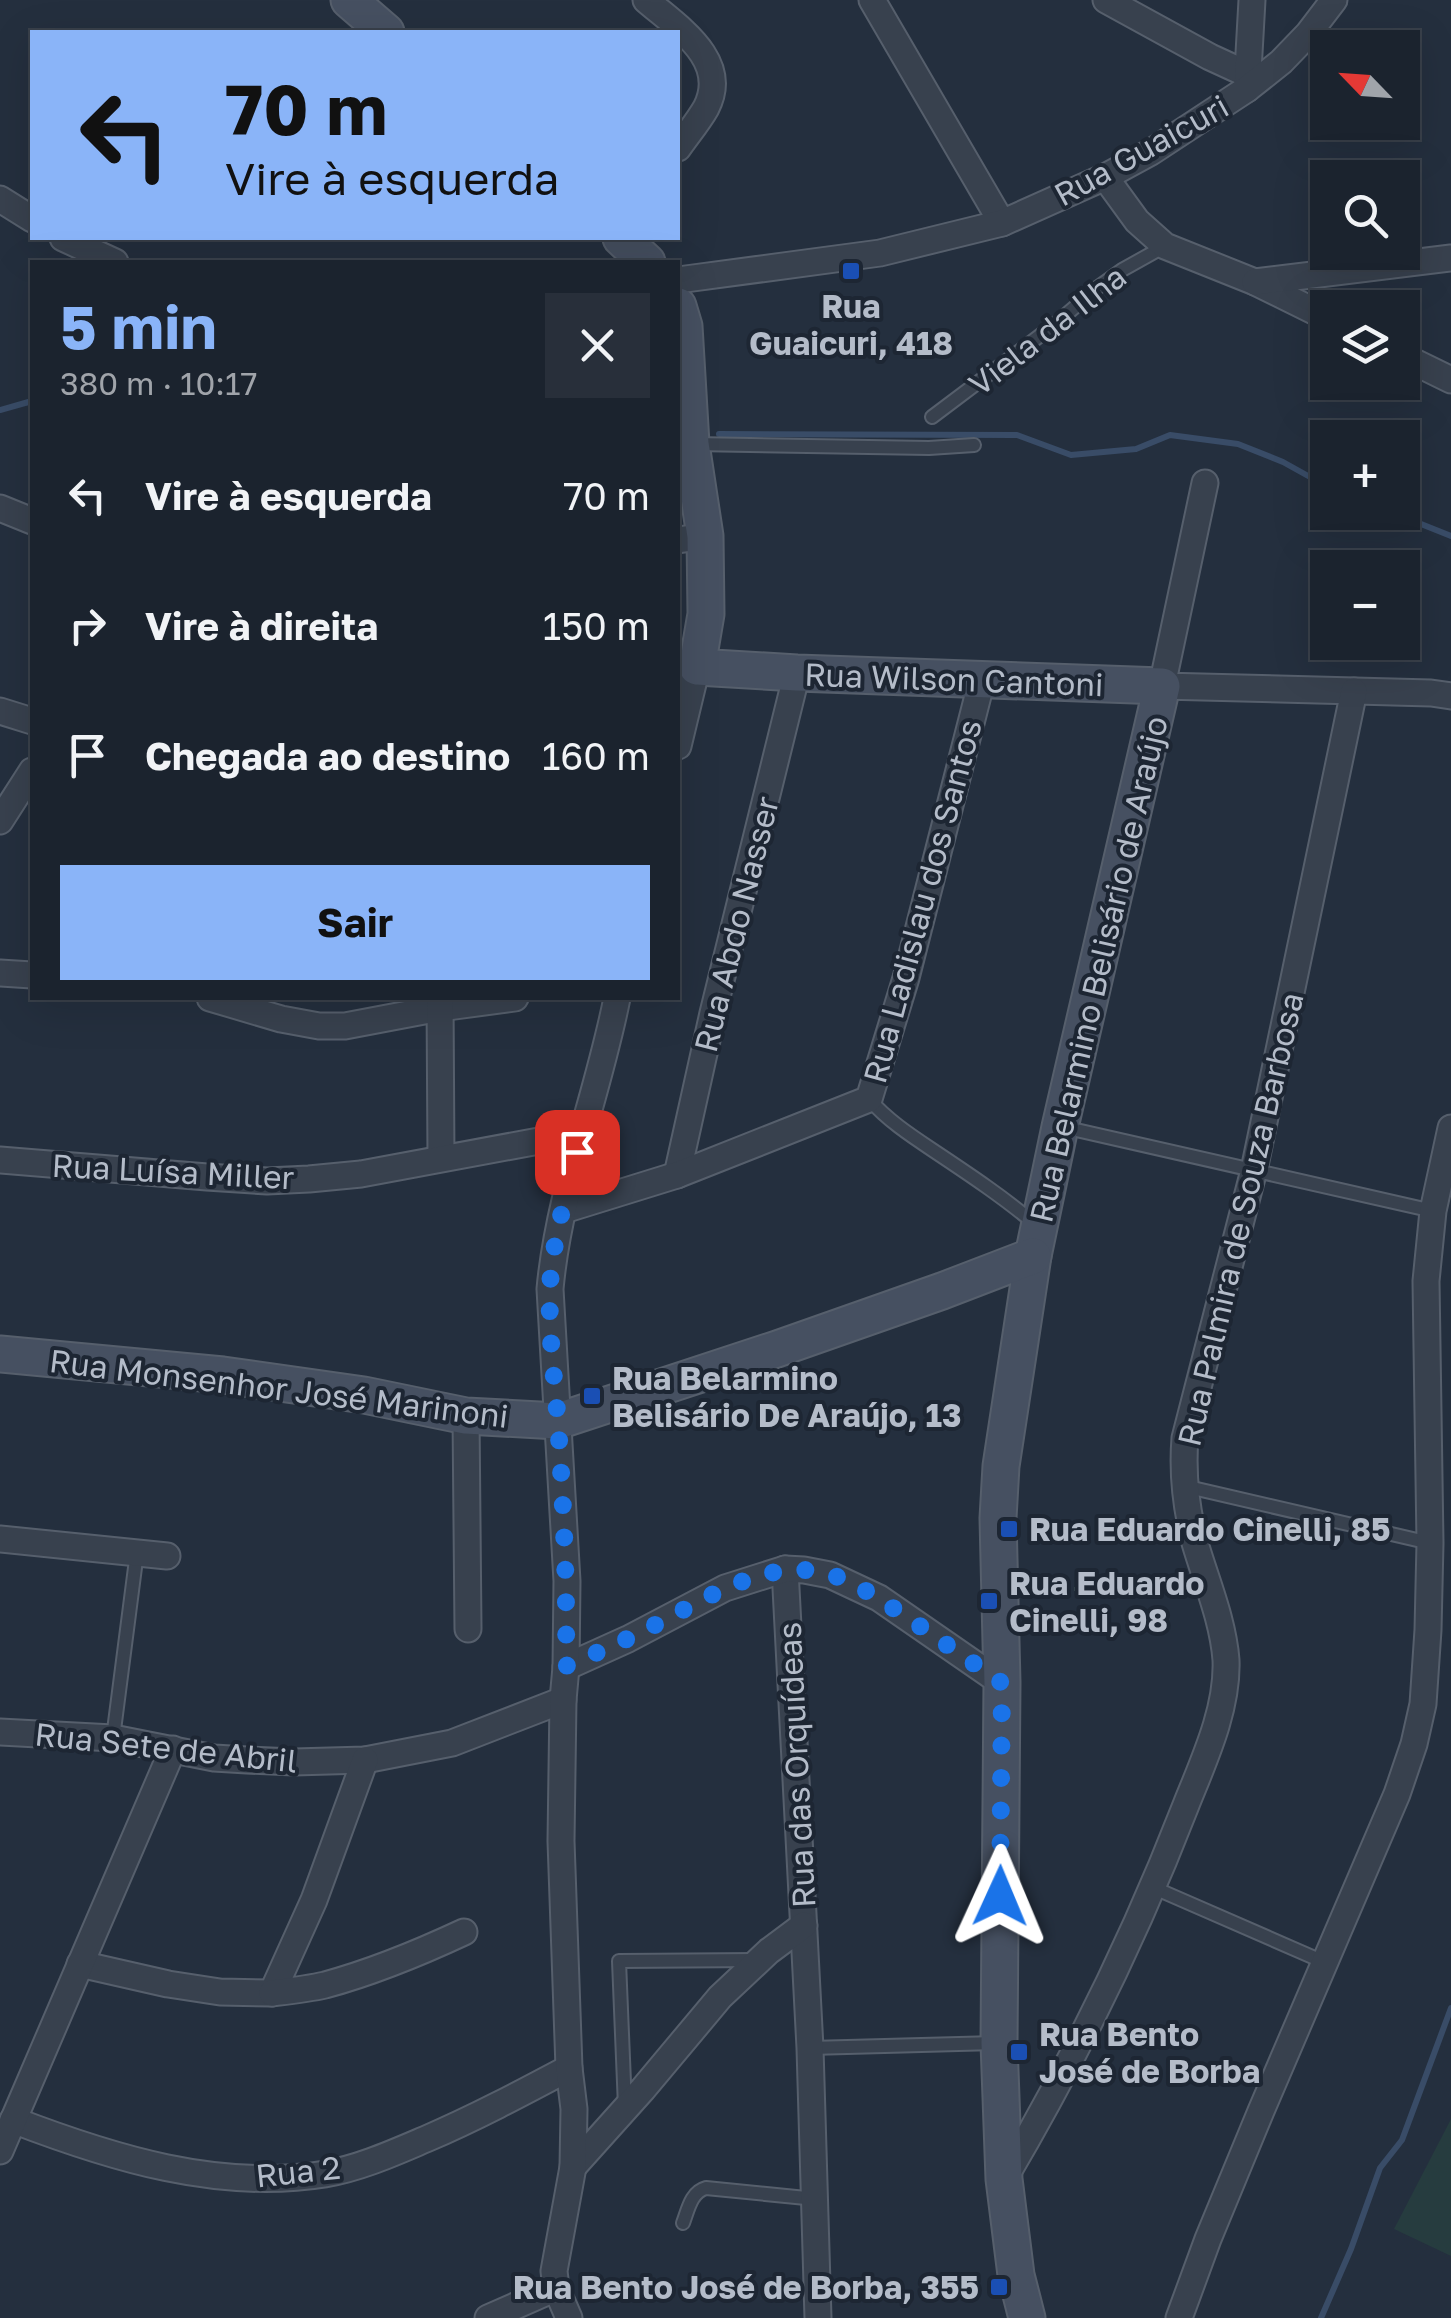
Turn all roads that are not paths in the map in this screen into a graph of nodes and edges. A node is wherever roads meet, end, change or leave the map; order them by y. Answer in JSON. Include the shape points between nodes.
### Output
{"nodes":[{"id":1,"x":349,"y":0,"type":"edge"},
{"id":2,"x":646,"y":0,"type":"edge"},
{"id":3,"x":872,"y":0,"type":"edge"},
{"id":4,"x":1106,"y":0,"type":"edge"},
{"id":5,"x":1252,"y":0,"type":"edge"},
{"id":6,"x":1334,"y":0,"type":"edge"},
{"id":7,"x":384,"y":30,"type":"edge"},
{"id":8,"x":1247,"y":82,"type":"junction"},
{"id":9,"x":680,"y":145,"type":"edge"},
{"id":10,"x":1105,"y":178,"type":"junction"},
{"id":11,"x":0,"y":199,"type":"edge"},
{"id":12,"x":30,"y":218,"type":"edge"},
{"id":13,"x":1002,"y":223,"type":"junction"},
{"id":14,"x":67,"y":240,"type":"edge"},
{"id":15,"x":623,"y":240,"type":"edge"},
{"id":16,"x":1165,"y":246,"type":"junction"},
{"id":17,"x":1451,"y":258,"type":"edge"},
{"id":18,"x":111,"y":260,"type":"edge"},
{"id":19,"x":645,"y":260,"type":"edge"},
{"id":20,"x":680,"y":280,"type":"edge"},
{"id":21,"x":1255,"y":282,"type":"junction"},
{"id":22,"x":1310,"y":309,"type":"edge"},
{"id":23,"x":680,"y":313,"type":"edge"},
{"id":24,"x":1420,"y":365,"type":"edge"},
{"id":25,"x":1451,"y":380,"type":"edge"},
{"id":26,"x":932,"y":417,"type":"dead end"},
{"id":27,"x":691,"y":444,"type":"junction"},
{"id":28,"x":974,"y":446,"type":"dead end"},
{"id":29,"x":1205,"y":483,"type":"dead end"},
{"id":30,"x":0,"y":508,"type":"edge"},
{"id":31,"x":30,"y":519,"type":"edge"},
{"id":32,"x":691,"y":538,"type":"edge"},
{"id":33,"x":697,"y":667,"type":"junction"},
{"id":34,"x":797,"y":673,"type":"junction"},
{"id":35,"x":982,"y":680,"type":"junction"},
{"id":36,"x":1162,"y":686,"type":"junction"},
{"id":37,"x":1354,"y":691,"type":"junction"},
{"id":38,"x":1451,"y":696,"type":"edge"},
{"id":39,"x":0,"y":711,"type":"edge"},
{"id":40,"x":681,"y":717,"type":"edge"},
{"id":41,"x":30,"y":720,"type":"edge"},
{"id":42,"x":30,"y":775,"type":"edge"},
{"id":43,"x":0,"y":821,"type":"edge"},
{"id":44,"x":0,"y":974,"type":"edge"},
{"id":45,"x":30,"y":975,"type":"edge"},
{"id":46,"x":217,"y":1000,"type":"edge"},
{"id":47,"x":485,"y":1000,"type":"edge"},
{"id":48,"x":617,"y":1000,"type":"edge"},
{"id":49,"x":440,"y":1003,"type":"edge"},
{"id":50,"x":868,"y":1099,"type":"junction"},
{"id":51,"x":1060,"y":1126,"type":"junction"},
{"id":52,"x":1451,"y":1128,"type":"edge"},
{"id":53,"x":582,"y":1133,"type":"junction"},
{"id":54,"x":441,"y":1158,"type":"junction"},
{"id":55,"x":0,"y":1160,"type":"edge"},
{"id":56,"x":1254,"y":1170,"type":"junction"},
{"id":57,"x":677,"y":1175,"type":"junction"},
{"id":58,"x":564,"y":1210,"type":"junction"},
{"id":59,"x":1434,"y":1211,"type":"junction"},
{"id":60,"x":1036,"y":1242,"type":"junction"},
{"id":61,"x":0,"y":1354,"type":"edge"},
{"id":62,"x":466,"y":1416,"type":"junction"},
{"id":63,"x":558,"y":1422,"type":"junction"},
{"id":64,"x":1184,"y":1486,"type":"junction"},
{"id":65,"x":0,"y":1538,"type":"edge"},
{"id":66,"x":1430,"y":1543,"type":"junction"},
{"id":67,"x":137,"y":1552,"type":"junction"},
{"id":68,"x":167,"y":1556,"type":"dead end"},
{"id":69,"x":785,"y":1569,"type":"junction"},
{"id":70,"x":468,"y":1629,"type":"dead end"},
{"id":71,"x":566,"y":1666,"type":"junction"},
{"id":72,"x":1002,"y":1683,"type":"junction"},
{"id":73,"x":562,"y":1700,"type":"junction"},
{"id":74,"x":2,"y":1738,"type":"edge"},
{"id":75,"x":113,"y":1738,"type":"junction"},
{"id":76,"x":174,"y":1748,"type":"junction"},
{"id":77,"x":365,"y":1760,"type":"junction"},
{"id":78,"x":1152,"y":1887,"type":"junction"},
{"id":79,"x":804,"y":1925,"type":"junction"},
{"id":80,"x":464,"y":1932,"type":"dead end"},
{"id":81,"x":759,"y":1960,"type":"junction"},
{"id":82,"x":1324,"y":1962,"type":"junction"},
{"id":83,"x":80,"y":1964,"type":"junction"},
{"id":84,"x":272,"y":1994,"type":"junction"},
{"id":85,"x":999,"y":2043,"type":"junction"},
{"id":86,"x":810,"y":2048,"type":"junction"},
{"id":87,"x":569,"y":2068,"type":"junction"},
{"id":88,"x":625,"y":2110,"type":"junction"},
{"id":89,"x":13,"y":2120,"type":"junction"},
{"id":90,"x":0,"y":2151,"type":"edge"},
{"id":91,"x":572,"y":2167,"type":"junction"},
{"id":92,"x":1004,"y":2179,"type":"junction"},
{"id":93,"x":816,"y":2200,"type":"junction"},
{"id":94,"x":683,"y":2223,"type":"dead end"},
{"id":95,"x":556,"y":2288,"type":"junction"},
{"id":96,"x":488,"y":2318,"type":"edge"},
{"id":97,"x":569,"y":2318,"type":"edge"},
{"id":98,"x":818,"y":2318,"type":"edge"},
{"id":99,"x":1026,"y":2318,"type":"edge"},
{"id":100,"x":1179,"y":2318,"type":"edge"}],
"edges":[{"from":1,"to":7,"type":"street"},
{"from":2,"to":9,"type":"street","via":[[693,40],[712,77],[706,108]]},
{"from":3,"to":13,"type":"street"},
{"from":4,"to":8,"type":"street"},
{"from":5,"to":8,"type":"street"},
{"from":6,"to":8,"type":"street","name":"Rua Guaicuri","via":[[1281,62]]},
{"from":8,"to":10,"type":"street","name":"Rua Guaicuri"},
{"from":10,"to":13,"type":"street","name":"Rua Guaicuri"},
{"from":10,"to":16,"type":"street"},
{"from":11,"to":12,"type":"street"},
{"from":13,"to":20,"type":"street","name":"Rua Guaicuri","via":[[880,253]]},
{"from":14,"to":18,"type":"street"},
{"from":15,"to":19,"type":"street"},
{"from":16,"to":21,"type":"street"},
{"from":16,"to":26,"type":"lane","name":"Viela da Ilha","via":[[1110,278]]},
{"from":17,"to":21,"type":"street"},
{"from":21,"to":22,"type":"street"},
{"from":23,"to":27,"type":"street"},
{"from":24,"to":25,"type":"street"},
{"from":27,"to":28,"type":"lane"},
{"from":27,"to":32,"type":"street"},
{"from":29,"to":36,"type":"street","name":"Rua Belarmino Belisário de Araújo"},
{"from":30,"to":31,"type":"street"},
{"from":32,"to":33,"type":"street","via":[[706,614]]},
{"from":33,"to":34,"type":"street","name":"Rua Wilson Cantoni"},
{"from":33,"to":40,"type":"street"},
{"from":34,"to":35,"type":"street","name":"Rua Wilson Cantoni"},
{"from":34,"to":57,"type":"street","name":"Rua Abdo Nasser"},
{"from":35,"to":36,"type":"street","name":"Rua Wilson Cantoni"},
{"from":35,"to":50,"type":"street","name":"Rua Ladislau dos Santos"},
{"from":36,"to":37,"type":"street","name":"Rua Wilson Cantoni"},
{"from":36,"to":51,"type":"street","name":"Rua Belarmino Belisário de Araújo"},
{"from":37,"to":38,"type":"street","name":"Rua Wilson Cantoni"},
{"from":37,"to":56,"type":"street","name":"Rua Palmira de Souza Barbosa"},
{"from":39,"to":41,"type":"street"},
{"from":42,"to":43,"type":"street"},
{"from":44,"to":45,"type":"street"},
{"from":46,"to":49,"type":"street","via":[[319,1026]]},
{"from":47,"to":49,"type":"street"},
{"from":48,"to":53,"type":"street"},
{"from":49,"to":54,"type":"street"},
{"from":50,"to":57,"type":"street","name":"Rua Ladislau dos Santos"},
{"from":50,"to":60,"type":"lane","via":[[1011,1204]]},
{"from":51,"to":56,"type":"lane"},
{"from":51,"to":60,"type":"street","name":"Rua Belarmino Belisário de Araújo"},
{"from":52,"to":59,"type":"street"},
{"from":53,"to":54,"type":"street","name":"Rua Luísa Miller"},
{"from":53,"to":58,"type":"street"},
{"from":54,"to":55,"type":"street","name":"Rua Luísa Miller","via":[[361,1174],[267,1180]]},
{"from":56,"to":59,"type":"lane"},
{"from":56,"to":64,"type":"street","name":"Rua Palmira de Souza Barbosa","via":[[1189,1422]]},
{"from":57,"to":58,"type":"street","name":"Rua Ladislau dos Santos"},
{"from":58,"to":63,"type":"street","via":[[550,1289]]},
{"from":59,"to":66,"type":"street","via":[[1426,1282]]},
{"from":60,"to":63,"type":"street","name":"Rua Belarmino Belisário de Araújo","via":[[942,1291]]},
{"from":60,"to":72,"type":"street","via":[[1001,1466]]},
{"from":61,"to":62,"type":"street","name":"Rua Monsenhor José Marinoni","via":[[257,1379]]},
{"from":62,"to":63,"type":"street","name":"Rua Monsenhor José Marinoni"},
{"from":62,"to":70,"type":"street"},
{"from":63,"to":71,"type":"street"},
{"from":64,"to":66,"type":"lane"},
{"from":64,"to":78,"type":"street","name":"Rua Palmira de Souza Barbosa","via":[[1226,1658],[1225,1688]]},
{"from":65,"to":67,"type":"street"},
{"from":66,"to":82,"type":"street","via":[[1423,1704],[1414,1744]]},
{"from":67,"to":68,"type":"street"},
{"from":67,"to":75,"type":"lane"},
{"from":69,"to":71,"type":"street","via":[[724,1588]]},
{"from":69,"to":72,"type":"street","via":[[830,1574],[856,1585]]},
{"from":69,"to":79,"type":"street","name":"Rua das Orquídeas"},
{"from":71,"to":73,"type":"street"},
{"from":72,"to":85,"type":"street"},
{"from":73,"to":77,"type":"street","name":"Rua Sete de Abril","via":[[452,1742]]},
{"from":73,"to":87,"type":"street"},
{"from":74,"to":75,"type":"street","name":"Rua Sete de Abril"},
{"from":75,"to":76,"type":"street","name":"Rua Sete de Abril"},
{"from":76,"to":77,"type":"street","name":"Rua Sete de Abril","via":[[214,1758]]},
{"from":76,"to":83,"type":"street"},
{"from":77,"to":84,"type":"street"},
{"from":78,"to":82,"type":"lane"},
{"from":78,"to":92,"type":"street","name":"Rua Palmira de Souza Barbosa","via":[[1094,2014]]},
{"from":79,"to":81,"type":"street","name":"Rua das Orquídeas"},
{"from":79,"to":86,"type":"street"},
{"from":80,"to":84,"type":"street","via":[[357,1975]]},
{"from":81,"to":88,"type":"street","name":"Rua das Orquídeas"},
{"from":81,"to":88,"type":"lane","via":[[619,1961]]},
{"from":82,"to":100,"type":"street"},
{"from":83,"to":84,"type":"street","via":[[168,1984]]},
{"from":83,"to":89,"type":"street"},
{"from":85,"to":86,"type":"lane"},
{"from":85,"to":92,"type":"street"},
{"from":86,"to":93,"type":"street"},
{"from":87,"to":89,"type":"street","name":"Rua 2","via":[[477,2117],[327,2174],[214,2176],[96,2150]]},
{"from":87,"to":91,"type":"street"},
{"from":88,"to":91,"type":"street","name":"Rua das Orquídeas"},
{"from":89,"to":90,"type":"street"},
{"from":91,"to":95,"type":"street"},
{"from":92,"to":99,"type":"street"},
{"from":93,"to":94,"type":"lane","via":[[706,2188],[694,2197]]},
{"from":93,"to":98,"type":"street"},
{"from":95,"to":96,"type":"street"},
{"from":95,"to":97,"type":"street"}]}
